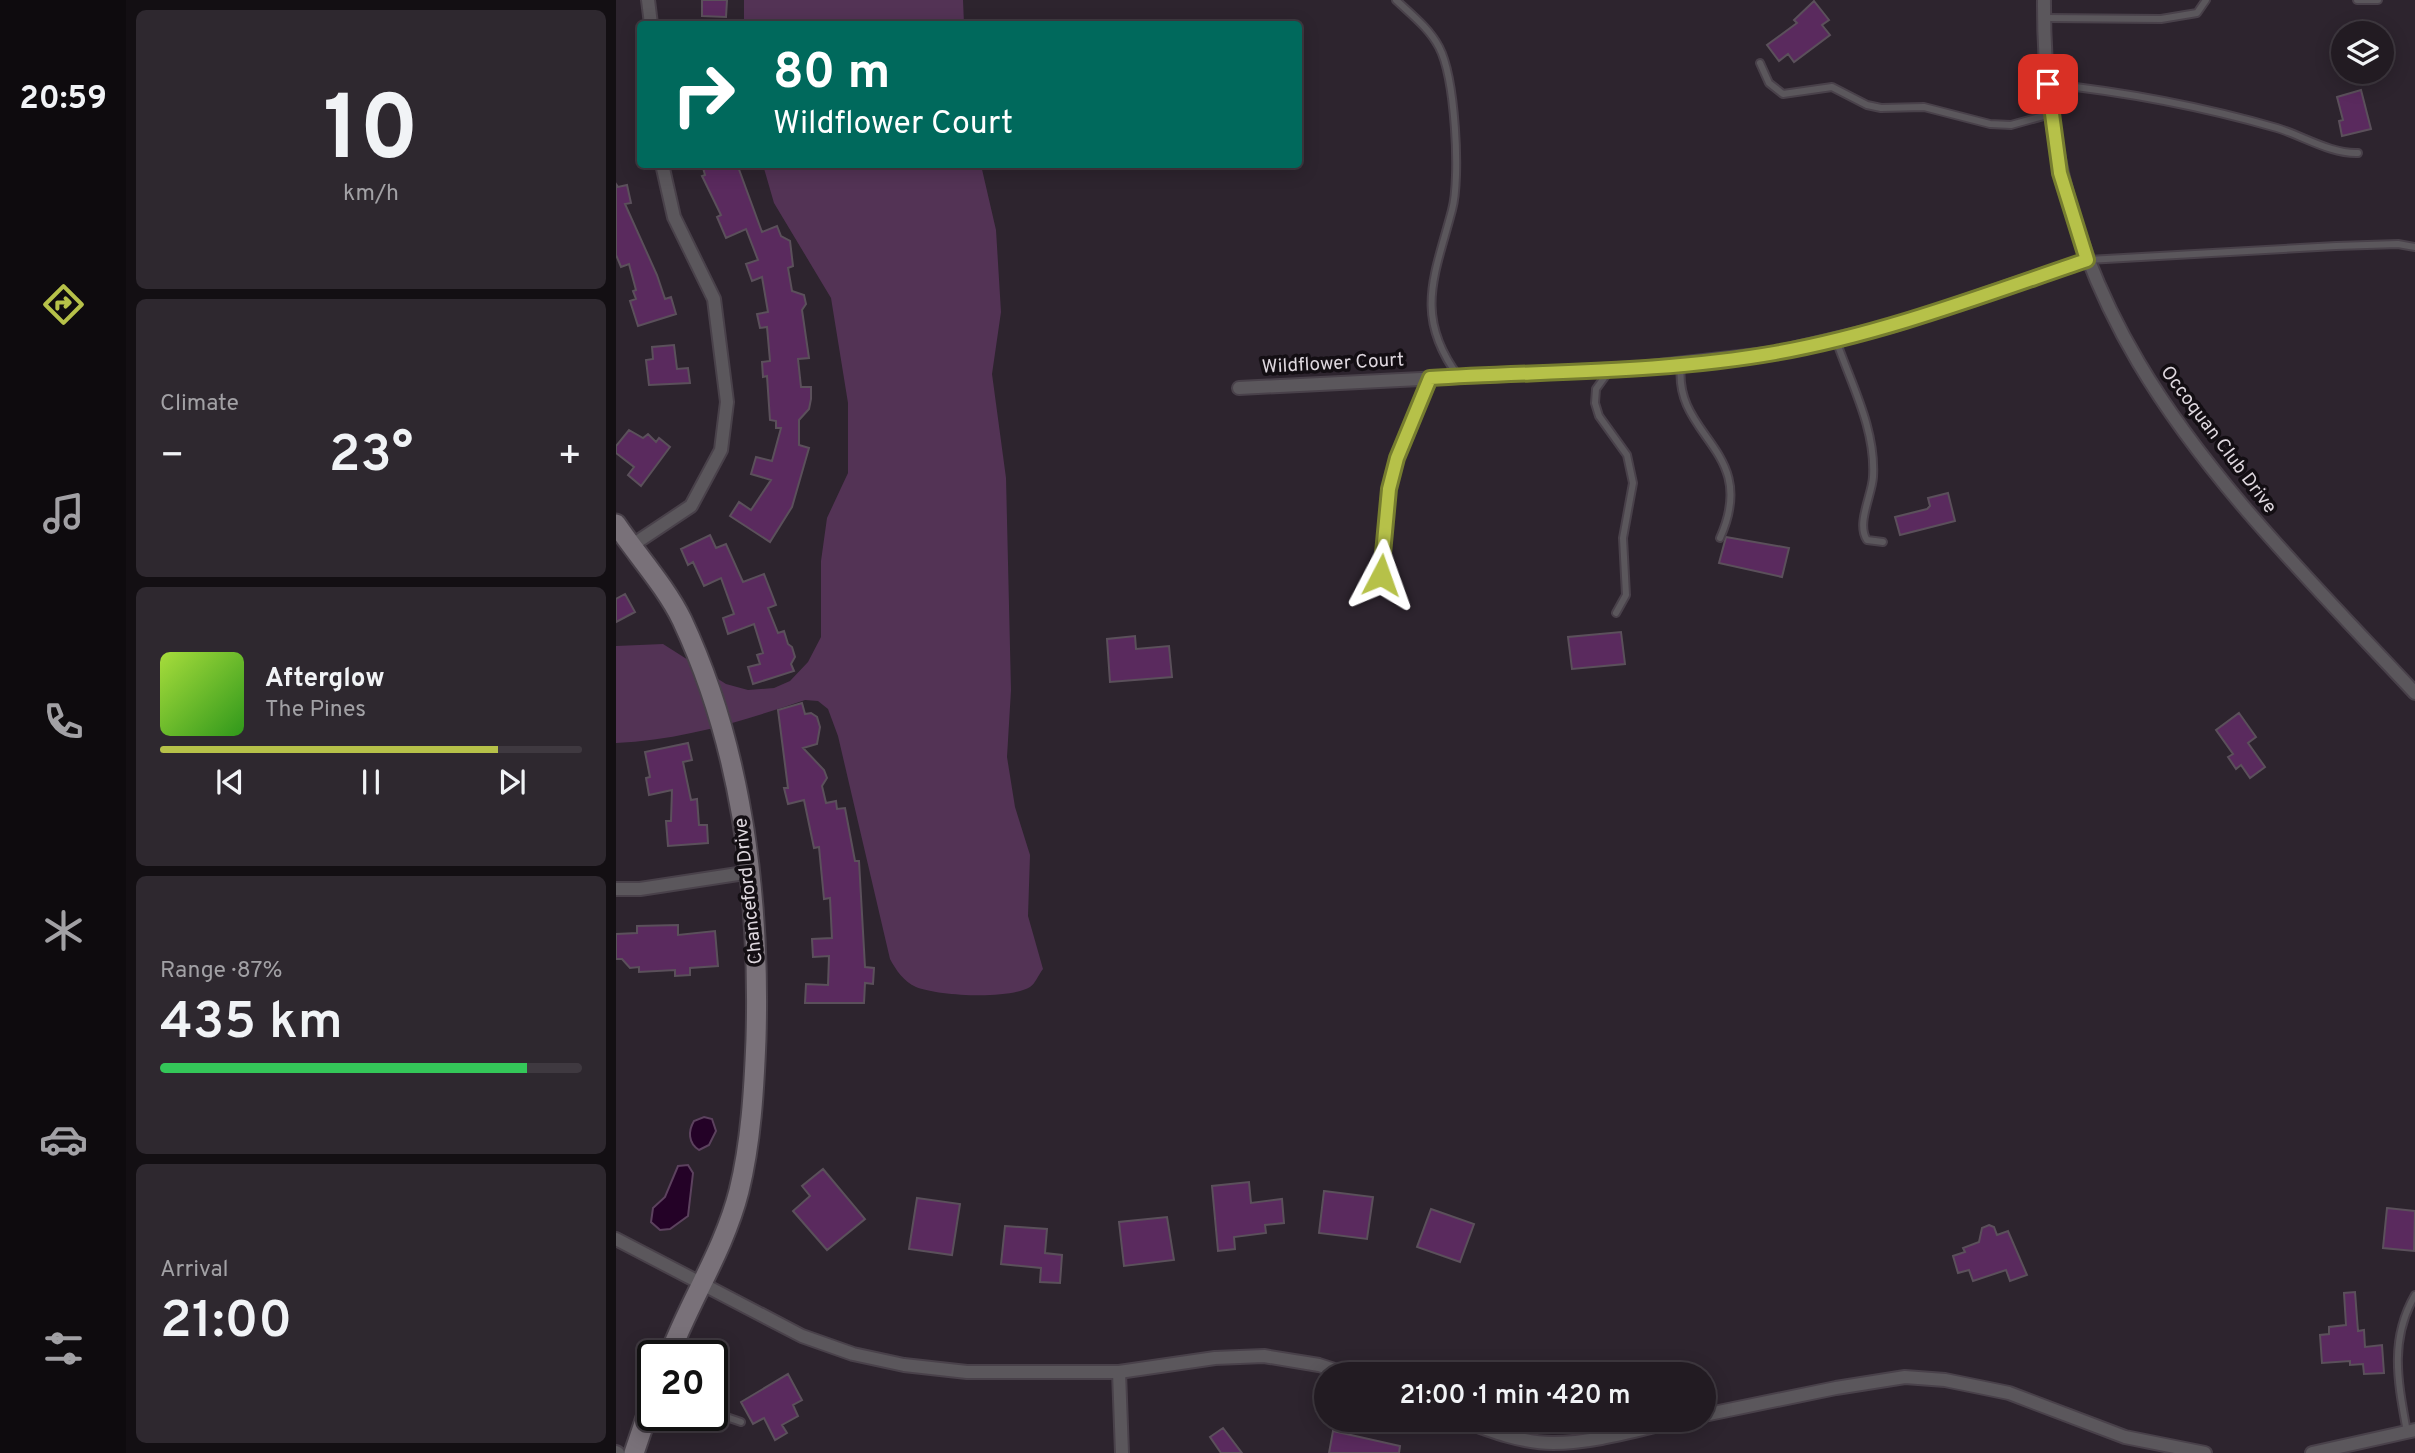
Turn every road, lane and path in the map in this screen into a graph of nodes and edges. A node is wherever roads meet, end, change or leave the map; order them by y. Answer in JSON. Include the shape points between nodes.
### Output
{"nodes":[{"id":1,"x":648,"y":0,"type":"edge"},
{"id":2,"x":1396,"y":0,"type":"edge"},
{"id":3,"x":2044,"y":0,"type":"edge"},
{"id":4,"x":2206,"y":0,"type":"edge"},
{"id":5,"x":2357,"y":0,"type":"edge"},
{"id":6,"x":2378,"y":0,"type":"edge"},
{"id":7,"x":2044,"y":18,"type":"junction"},
{"id":8,"x":651,"y":21,"type":"edge"},
{"id":9,"x":1760,"y":63,"type":"dead end"},
{"id":10,"x":2048,"y":84,"type":"junction"},
{"id":11,"x":2051,"y":114,"type":"junction"},
{"id":12,"x":2358,"y":153,"type":"dead end"},
{"id":13,"x":664,"y":168,"type":"edge"},
{"id":14,"x":2415,"y":247,"type":"edge"},
{"id":15,"x":2087,"y":260,"type":"junction"},
{"id":16,"x":1836,"y":340,"type":"junction"},
{"id":17,"x":1681,"y":365,"type":"junction"},
{"id":18,"x":1611,"y":369,"type":"junction"},
{"id":19,"x":1459,"y":377,"type":"junction"},
{"id":20,"x":1430,"y":378,"type":"junction"},
{"id":21,"x":1238,"y":387,"type":"dead end"},
{"id":22,"x":616,"y":524,"type":"edge"},
{"id":23,"x":1720,"y":538,"type":"dead end"},
{"id":24,"x":1883,"y":542,"type":"dead end"},
{"id":25,"x":631,"y":546,"type":"junction"},
{"id":26,"x":1381,"y":575,"type":"dead end"},
{"id":27,"x":1616,"y":613,"type":"dead end"},
{"id":28,"x":2415,"y":693,"type":"edge"},
{"id":29,"x":751,"y":872,"type":"junction"},
{"id":30,"x":616,"y":889,"type":"edge"},
{"id":31,"x":616,"y":1239,"type":"edge"},
{"id":32,"x":701,"y":1281,"type":"junction"},
{"id":33,"x":2415,"y":1295,"type":"edge"},
{"id":34,"x":675,"y":1340,"type":"edge"},
{"id":35,"x":1314,"y":1364,"type":"edge"},
{"id":36,"x":1119,"y":1372,"type":"junction"},
{"id":37,"x":1716,"y":1413,"type":"edge"},
{"id":38,"x":728,"y":1418,"type":"edge"},
{"id":39,"x":741,"y":1422,"type":"dead end"},
{"id":40,"x":641,"y":1431,"type":"edge"},
{"id":41,"x":2411,"y":1431,"type":"edge"},
{"id":42,"x":1494,"y":1432,"type":"edge"},
{"id":43,"x":1626,"y":1432,"type":"edge"},
{"id":44,"x":1550,"y":1448,"type":"edge"},
{"id":45,"x":634,"y":1453,"type":"edge"},
{"id":46,"x":1122,"y":1453,"type":"edge"},
{"id":47,"x":2205,"y":1453,"type":"edge"},
{"id":48,"x":2312,"y":1453,"type":"edge"}],
"edges":[{"from":1,"to":8,"type":"street"},
{"from":2,"to":19,"type":"lane","via":[[1439,46],[1451,79],[1456,190],[1430,303],[1438,342]]},
{"from":3,"to":7,"type":"street","name":"Occoquan Club Drive"},
{"from":4,"to":7,"type":"lane","via":[[2197,13],[2167,19]]},
{"from":5,"to":6,"type":"lane"},
{"from":7,"to":10,"type":"street","name":"Occoquan Club Drive"},
{"from":9,"to":11,"type":"lane","via":[[1769,83],[1783,94],[1832,87],[1867,105],[1924,107],[1990,124],[2011,125]]},
{"from":10,"to":11,"type":"street","name":"Occoquan Club Drive"},
{"from":10,"to":12,"type":"lane","via":[[2193,109],[2276,128],[2344,154]]},
{"from":11,"to":15,"type":"street","name":"Occoquan Club Drive","via":[[2060,173]]},
{"from":13,"to":25,"type":"street","via":[[674,217],[714,299],[727,402],[721,450],[691,506]]},
{"from":14,"to":15,"type":"lane","via":[[2336,246]]},
{"from":15,"to":16,"type":"street","name":"Wildflower Court","via":[[1895,325]]},
{"from":15,"to":28,"type":"street","name":"Occoquan Club Drive","via":[[2141,369],[2217,477]]},
{"from":16,"to":17,"type":"street","name":"Wildflower Court"},
{"from":16,"to":24,"type":"lane","via":[[1870,432],[1873,478],[1862,527],[1867,540]]},
{"from":17,"to":18,"type":"street","name":"Wildflower Court"},
{"from":17,"to":23,"type":"lane","via":[[1680,388],[1687,411],[1720,453],[1727,471],[1728,513]]},
{"from":18,"to":19,"type":"street","name":"Wildflower Court"},
{"from":18,"to":27,"type":"lane","via":[[1596,389],[1595,403],[1627,455],[1633,483],[1623,538],[1626,595]]},
{"from":19,"to":20,"type":"street","name":"Wildflower Court"},
{"from":20,"to":21,"type":"street","name":"Wildflower Court"},
{"from":20,"to":26,"type":"lane","via":[[1389,489]]},
{"from":22,"to":25,"type":"street","name":"Chanceford Drive"},
{"from":25,"to":29,"type":"street","name":"Chanceford Drive","via":[[681,618],[717,710]]},
{"from":29,"to":30,"type":"street"},
{"from":29,"to":32,"type":"street","name":"Chanceford Drive","via":[[757,949],[750,1130],[724,1239]]},
{"from":31,"to":32,"type":"street"},
{"from":32,"to":34,"type":"street","name":"Chanceford Drive"},
{"from":32,"to":36,"type":"street","via":[[802,1336],[853,1354],[967,1372]]},
{"from":33,"to":41,"type":"lane","via":[[2403,1316],[2397,1344]]},
{"from":35,"to":36,"type":"street","via":[[1264,1356]]},
{"from":36,"to":46,"type":"street"},
{"from":37,"to":47,"type":"street","via":[[1905,1377],[1945,1380],[2009,1393],[2125,1437]]},
{"from":38,"to":39,"type":"lane"},
{"from":40,"to":45,"type":"street"},
{"from":41,"to":48,"type":"street"},
{"from":42,"to":44,"type":"street"},
{"from":43,"to":44,"type":"street"}]}
